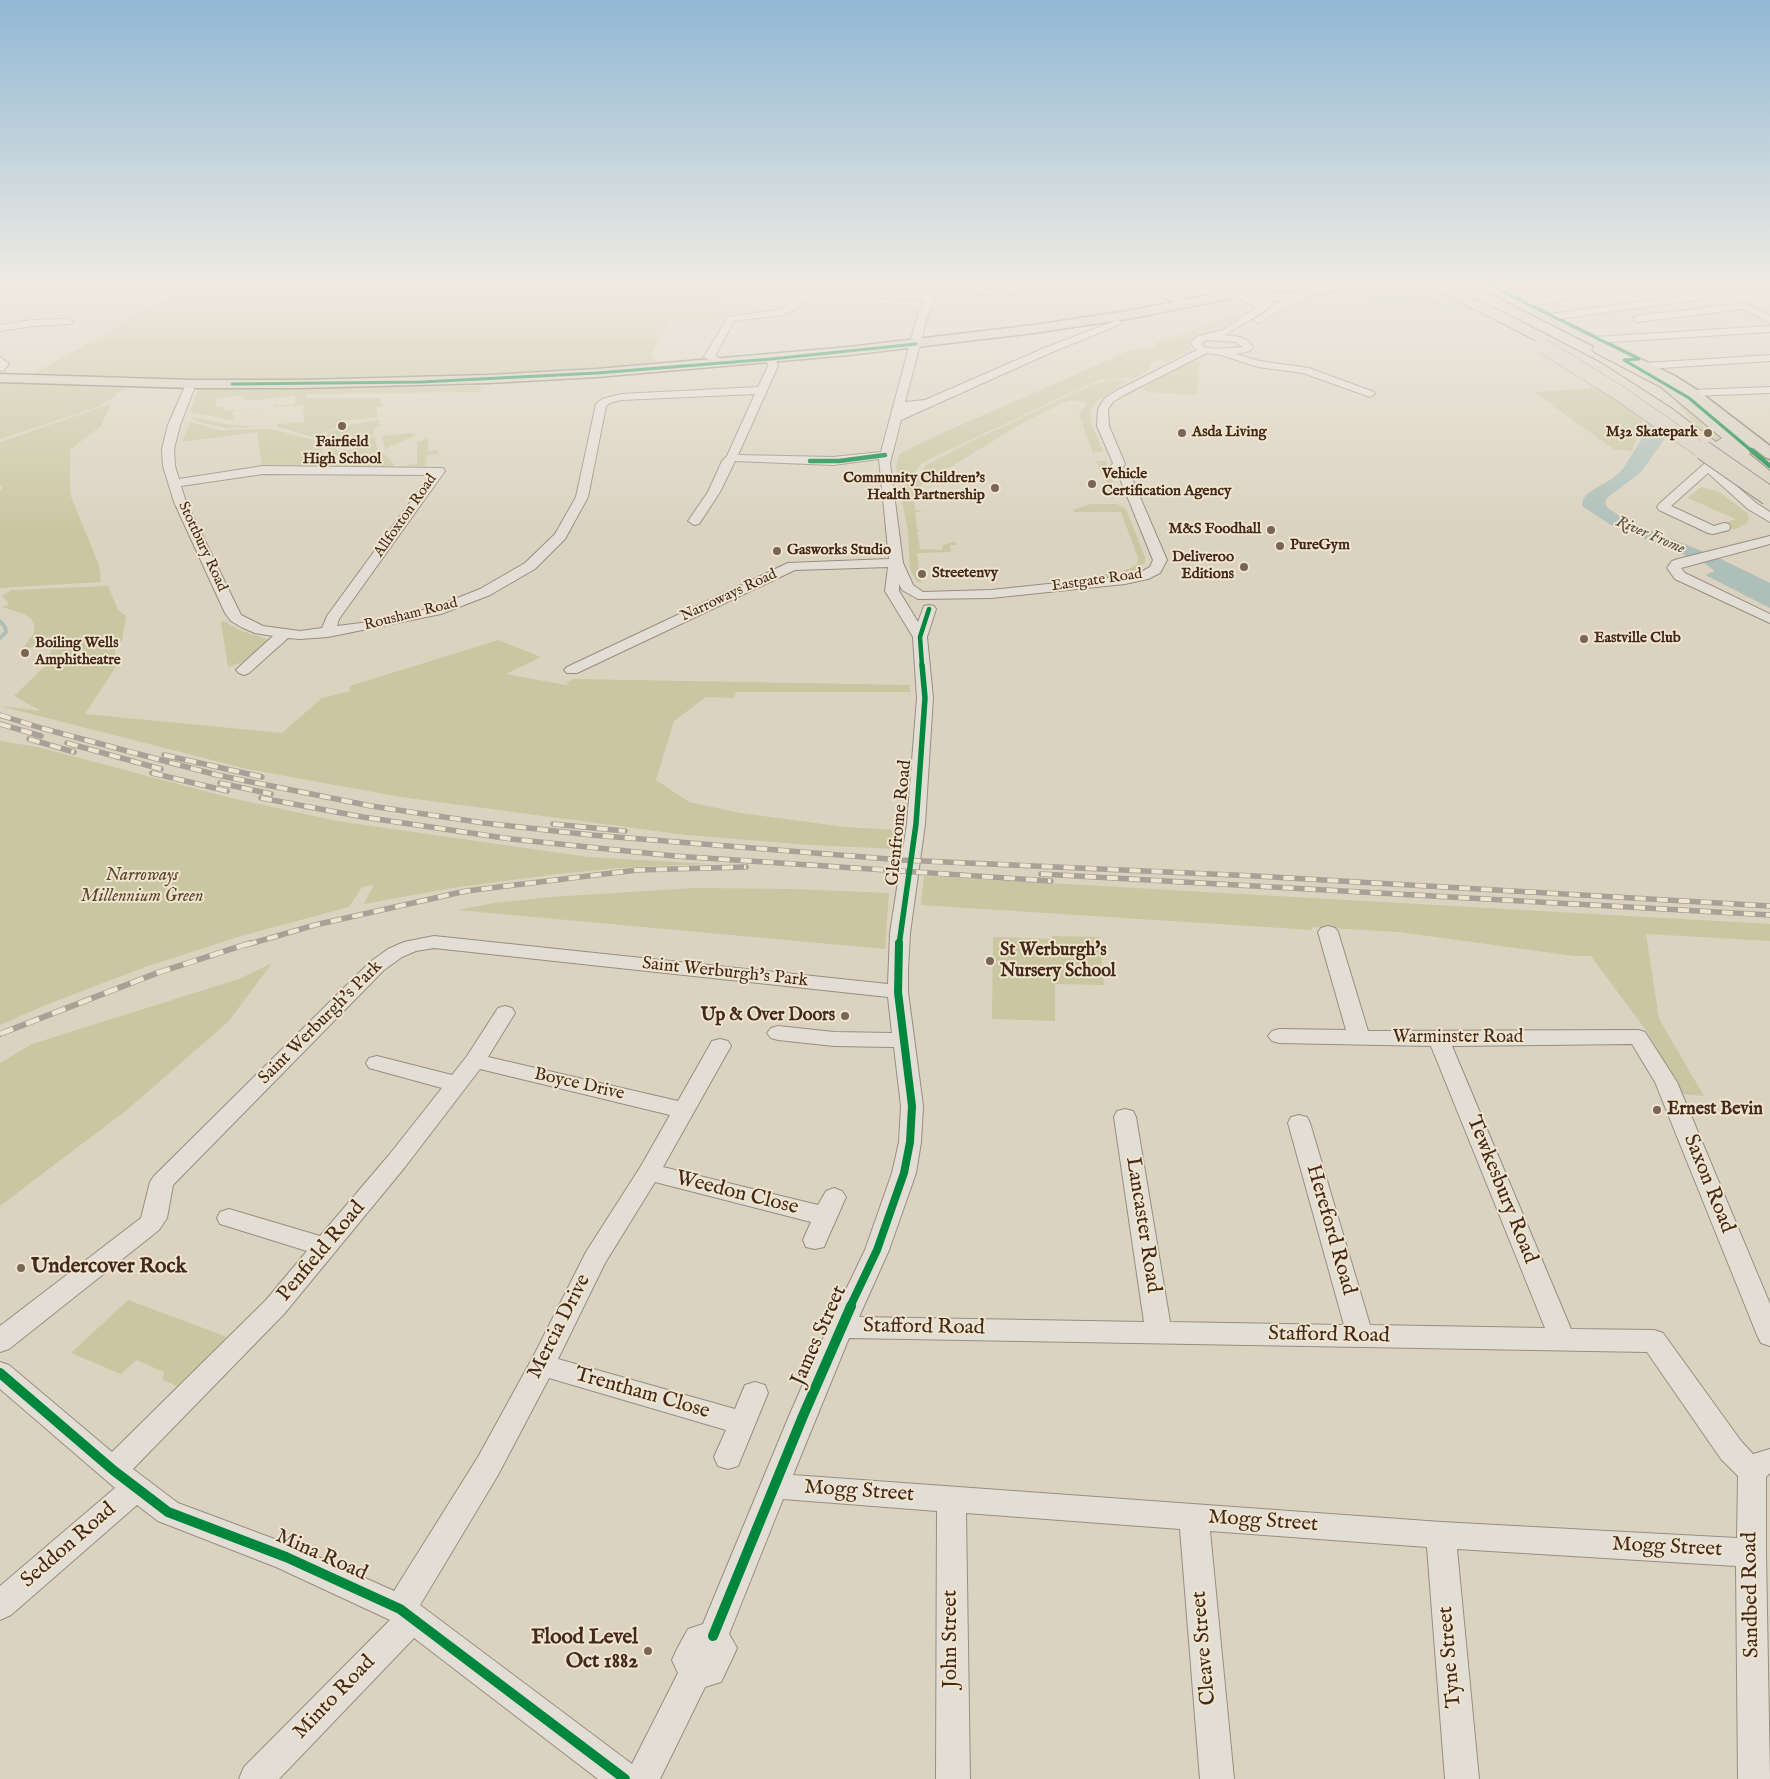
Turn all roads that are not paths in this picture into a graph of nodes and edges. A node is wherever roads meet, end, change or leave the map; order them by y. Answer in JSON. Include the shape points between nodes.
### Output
{"nodes":[{"id":1,"x":609,"y":369,"type":"edge"},
{"id":2,"x":772,"y":369,"type":"edge"},
{"id":3,"x":909,"y":369,"type":"edge"},
{"id":4,"x":1005,"y":369,"type":"edge"},
{"id":5,"x":1166,"y":369,"type":"edge"},
{"id":6,"x":1293,"y":369,"type":"edge"},
{"id":7,"x":1582,"y":369,"type":"edge"},
{"id":8,"x":1601,"y":369,"type":"edge"},
{"id":9,"x":1637,"y":369,"type":"edge"},
{"id":10,"x":1651,"y":369,"type":"edge"},
{"id":11,"x":0,"y":378,"type":"edge"},
{"id":12,"x":191,"y":384,"type":"junction"},
{"id":13,"x":762,"y":390,"type":"junction"},
{"id":14,"x":1770,"y":390,"type":"edge"},
{"id":15,"x":1729,"y":392,"type":"junction"},
{"id":16,"x":1692,"y":393,"type":"junction"},
{"id":17,"x":1370,"y":394,"type":"dead end"},
{"id":18,"x":1740,"y":399,"type":"dead end"},
{"id":19,"x":928,"y":403,"type":"junction"},
{"id":20,"x":899,"y":406,"type":"junction"},
{"id":21,"x":896,"y":418,"type":"junction"},
{"id":22,"x":1770,"y":454,"type":"edge"},
{"id":23,"x":885,"y":455,"type":"junction"},
{"id":24,"x":734,"y":457,"type":"junction"},
{"id":25,"x":1720,"y":461,"type":"dead end"},
{"id":26,"x":1708,"y":467,"type":"junction"},
{"id":27,"x":1770,"y":474,"type":"edge"},
{"id":28,"x":1690,"y":482,"type":"junction"},
{"id":29,"x":173,"y":484,"type":"junction"},
{"id":30,"x":1732,"y":489,"type":"junction"},
{"id":31,"x":1770,"y":491,"type":"edge"},
{"id":32,"x":1770,"y":518,"type":"edge"},
{"id":33,"x":694,"y":521,"type":"dead end"},
{"id":34,"x":1724,"y":527,"type":"dead end"},
{"id":35,"x":1770,"y":540,"type":"edge"},
{"id":36,"x":896,"y":563,"type":"junction"},
{"id":37,"x":926,"y":602,"type":"junction"},
{"id":38,"x":900,"y":605,"type":"junction"},
{"id":39,"x":1770,"y":620,"type":"edge"},
{"id":40,"x":328,"y":633,"type":"junction"},
{"id":41,"x":284,"y":634,"type":"junction"},
{"id":42,"x":920,"y":637,"type":"junction"},
{"id":43,"x":244,"y":670,"type":"dead end"},
{"id":44,"x":572,"y":670,"type":"dead end"},
{"id":45,"x":1328,"y":932,"type":"dead end"},
{"id":46,"x":898,"y":992,"type":"junction"},
{"id":47,"x":505,"y":1013,"type":"dead end"},
{"id":48,"x":778,"y":1033,"type":"dead end"},
{"id":49,"x":1279,"y":1036,"type":"dead end"},
{"id":50,"x":1359,"y":1037,"type":"junction"},
{"id":51,"x":1638,"y":1037,"type":"joint"},
{"id":52,"x":1439,"y":1039,"type":"junction"},
{"id":53,"x":904,"y":1040,"type":"junction"},
{"id":54,"x":720,"y":1046,"type":"dead end"},
{"id":55,"x":475,"y":1061,"type":"junction"},
{"id":56,"x":377,"y":1062,"type":"dead end"},
{"id":57,"x":456,"y":1084,"type":"junction"},
{"id":58,"x":682,"y":1110,"type":"junction"},
{"id":59,"x":1125,"y":1117,"type":"dead end"},
{"id":60,"x":1299,"y":1123,"type":"dead end"},
{"id":61,"x":649,"y":1172,"type":"junction"},
{"id":62,"x":829,"y":1207,"type":"joint"},
{"id":63,"x":229,"y":1218,"type":"dead end"},
{"id":64,"x":815,"y":1240,"type":"dead end"},
{"id":65,"x":326,"y":1247,"type":"junction"},
{"id":66,"x":841,"y":1327,"type":"junction"},
{"id":67,"x":1159,"y":1332,"type":"junction"},
{"id":68,"x":1770,"y":1335,"type":"edge"},
{"id":69,"x":1360,"y":1337,"type":"junction"},
{"id":70,"x":1563,"y":1340,"type":"junction"},
{"id":71,"x":0,"y":1341,"type":"edge"},
{"id":72,"x":542,"y":1365,"type":"junction"},
{"id":73,"x":0,"y":1373,"type":"edge"},
{"id":74,"x":755,"y":1393,"type":"dead end"},
{"id":75,"x":743,"y":1423,"type":"junction"},
{"id":76,"x":728,"y":1457,"type":"dead end"},
{"id":77,"x":1761,"y":1466,"type":"edge"},
{"id":78,"x":113,"y":1470,"type":"junction"},
{"id":79,"x":775,"y":1486,"type":"junction"},
{"id":80,"x":137,"y":1487,"type":"junction"},
{"id":81,"x":951,"y":1498,"type":"junction"},
{"id":82,"x":1194,"y":1517,"type":"junction"},
{"id":83,"x":1441,"y":1535,"type":"junction"},
{"id":84,"x":1751,"y":1552,"type":"junction"},
{"id":85,"x":0,"y":1605,"type":"edge"},
{"id":86,"x":407,"y":1613,"type":"junction"},
{"id":87,"x":256,"y":1779,"type":"edge"},
{"id":88,"x":625,"y":1779,"type":"edge"},
{"id":89,"x":642,"y":1779,"type":"edge"},
{"id":90,"x":953,"y":1779,"type":"edge"},
{"id":91,"x":1217,"y":1779,"type":"edge"},
{"id":92,"x":1462,"y":1779,"type":"edge"},
{"id":93,"x":1755,"y":1779,"type":"edge"}],
"edges":[{"from":1,"to":12,"type":"main road","via":[[480,380]]},
{"from":2,"to":13,"type":"street"},
{"from":3,"to":20,"type":"street","name":"Glenfrome Road"},
{"from":4,"to":19,"type":"street"},
{"from":5,"to":37,"type":"street","name":"Eastgate Road","via":[[1114,396],[1102,414],[1104,426],[1160,560],[1155,570],[1125,580]]},
{"from":6,"to":17,"type":"street"},
{"from":7,"to":31,"type":"highway","bridge":true},
{"from":8,"to":31,"type":"highway","bridge":true,"via":[[1666,411]]},
{"from":9,"to":27,"type":"highway","via":[[1684,397],[1747,450]]},
{"from":10,"to":16,"type":"main road"},
{"from":11,"to":12,"type":"main road"},
{"from":12,"to":29,"type":"street","name":"Stottbury Road","via":[[169,444]]},
{"from":13,"to":24,"type":"street","via":[[732,454]]},
{"from":13,"to":40,"type":"street","name":"Rousham Road","via":[[621,397],[603,403],[582,497],[560,536],[536,561],[485,592],[444,608]]},
{"from":14,"to":15,"type":"street"},
{"from":15,"to":16,"type":"street"},
{"from":15,"to":18,"type":"street"},
{"from":16,"to":22,"type":"main road"},
{"from":19,"to":20,"type":"street"},
{"from":19,"to":21,"type":"street"},
{"from":20,"to":21,"type":"street","name":"Glenfrome Road"},
{"from":21,"to":23,"type":"street","name":"Glenfrome Road"},
{"from":23,"to":24,"type":"street","via":[[833,461]]},
{"from":23,"to":36,"type":"street","name":"Glenfrome Road","via":[[883,466]]},
{"from":24,"to":33,"type":"street"},
{"from":25,"to":26,"type":"street"},
{"from":26,"to":28,"type":"street"},
{"from":26,"to":30,"type":"street"},
{"from":28,"to":30,"type":"street"},
{"from":28,"to":34,"type":"street","via":[[1663,507],[1713,530]]},
{"from":29,"to":40,"type":"street","name":"Allfoxton Road","via":[[263,470],[440,471],[332,619]]},
{"from":29,"to":41,"type":"street","name":"Stottbury Road","via":[[232,613],[253,628]]},
{"from":30,"to":32,"type":"street"},
{"from":35,"to":39,"type":"street","via":[[1674,566],[1677,574]]},
{"from":36,"to":37,"type":"street","name":"Glenfrome Road","via":[[907,588]]},
{"from":36,"to":38,"type":"street","name":"Glenfrome Road","via":[[892,591]]},
{"from":36,"to":44,"type":"street","name":"Narroways Road","via":[[793,566]]},
{"from":37,"to":38,"type":"street","name":"Eastgate Road","via":[[913,611]]},
{"from":37,"to":42,"type":"street","name":"Glenfrome Road"},
{"from":38,"to":42,"type":"street","name":"Glenfrome Road"},
{"from":40,"to":41,"type":"street","name":"Stottbury Road"},
{"from":41,"to":43,"type":"street"},
{"from":42,"to":46,"type":"street","name":"Glenfrome Road","via":[[925,684],[924,734],[915,836],[900,933]]},
{"from":45,"to":50,"type":"street"},
{"from":46,"to":53,"type":"street","name":"Glenfrome Road"},
{"from":46,"to":71,"type":"street","name":"Saint Werburgh's Park","via":[[434,942],[411,946],[377,966],[162,1182],[155,1218],[150,1224]]},
{"from":47,"to":55,"type":"street","name":"Penfield Road"},
{"from":48,"to":53,"type":"street","via":[[834,1039]]},
{"from":49,"to":50,"type":"street","name":"Warminster Road"},
{"from":50,"to":52,"type":"street","name":"Warminster Road"},
{"from":51,"to":52,"type":"street","name":"Warminster Road"},
{"from":51,"to":68,"type":"street","name":"Saxon Road","via":[[1666,1082]]},
{"from":52,"to":70,"type":"street","name":"Tewkesbury Road"},
{"from":53,"to":66,"type":"street","name":"James Street","via":[[912,1106],[904,1173],[877,1250]]},
{"from":54,"to":58,"type":"street","name":"Mercia Drive"},
{"from":55,"to":57,"type":"street","name":"Penfield Road"},
{"from":55,"to":58,"type":"street","name":"Boyce Drive"},
{"from":56,"to":57,"type":"street"},
{"from":57,"to":65,"type":"street","name":"Penfield Road"},
{"from":58,"to":61,"type":"street","name":"Mercia Drive"},
{"from":59,"to":67,"type":"street","name":"Lancaster Road"},
{"from":60,"to":69,"type":"street","name":"Hereford Road"},
{"from":61,"to":62,"type":"street","name":"Weedon Close"},
{"from":61,"to":72,"type":"street","name":"Mercia Drive","via":[[595,1259]]},
{"from":62,"to":64,"type":"street","name":"Weedon Close"},
{"from":63,"to":65,"type":"street"},
{"from":65,"to":78,"type":"street","name":"Penfield Road","via":[[275,1307]]},
{"from":66,"to":67,"type":"street","name":"Stafford Road"},
{"from":66,"to":79,"type":"street","name":"James Street"},
{"from":67,"to":69,"type":"street","name":"Stafford Road"},
{"from":69,"to":70,"type":"street","name":"Stafford Road"},
{"from":70,"to":77,"type":"street","name":"Stafford Road","via":[[1654,1341],[1732,1450]]},
{"from":72,"to":75,"type":"street","name":"Trentham Close"},
{"from":72,"to":86,"type":"street","name":"Mercia Drive"},
{"from":73,"to":78,"type":"street","name":"Mina Road"},
{"from":74,"to":75,"type":"street"},
{"from":75,"to":76,"type":"street"},
{"from":77,"to":84,"type":"street","name":"Sandbed Road"},
{"from":78,"to":80,"type":"street","name":"Mina Road"},
{"from":79,"to":81,"type":"street","name":"Mogg Street"},
{"from":79,"to":89,"type":"street","name":"James Street","via":[[713,1636],[721,1648],[710,1671],[695,1674]]},
{"from":80,"to":85,"type":"street","name":"Seddon Road"},
{"from":80,"to":86,"type":"street","name":"Mina Road","via":[[168,1512],[286,1557]]},
{"from":81,"to":82,"type":"street","name":"Mogg Street"},
{"from":81,"to":90,"type":"street","name":"John Street"},
{"from":82,"to":83,"type":"street","name":"Mogg Street"},
{"from":82,"to":91,"type":"street","name":"Cleave Street"},
{"from":83,"to":84,"type":"street","name":"Mogg Street"},
{"from":83,"to":92,"type":"street","name":"Tyne Street"},
{"from":84,"to":93,"type":"street","name":"Sandbed Road"},
{"from":86,"to":87,"type":"street","name":"Minto Road"},
{"from":86,"to":88,"type":"street","name":"Mina Road"}]}
